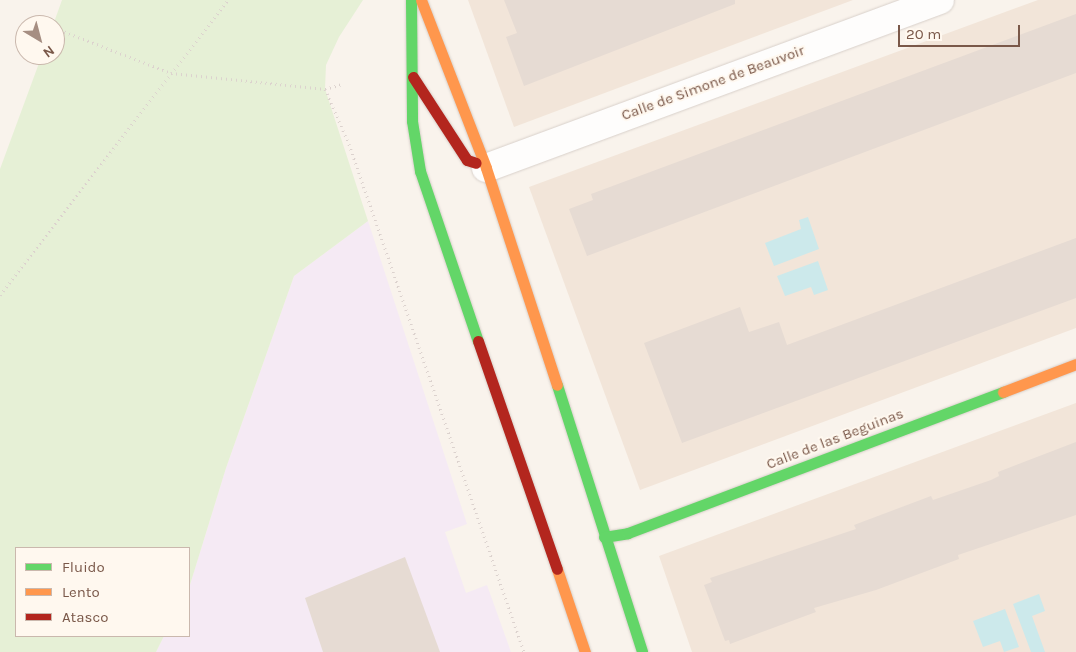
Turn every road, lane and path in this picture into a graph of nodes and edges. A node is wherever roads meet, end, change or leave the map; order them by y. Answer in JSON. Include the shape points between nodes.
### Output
{"nodes":[{"id":1,"x":228,"y":0,"type":"edge"},
{"id":2,"x":412,"y":0,"type":"edge"},
{"id":3,"x":421,"y":0,"type":"edge"},
{"id":4,"x":940,"y":0,"type":"edge"},
{"id":5,"x":65,"y":32,"type":"edge"},
{"id":6,"x":171,"y":73,"type":"junction"},
{"id":7,"x":413,"y":77,"type":"junction"},
{"id":8,"x":342,"y":84,"type":"dead end"},
{"id":9,"x":324,"y":89,"type":"junction"},
{"id":10,"x":486,"y":168,"type":"junction"},
{"id":11,"x":0,"y":295,"type":"edge"},
{"id":12,"x":1076,"y":364,"type":"edge"},
{"id":13,"x":604,"y":537,"type":"junction"},
{"id":14,"x":524,"y":652,"type":"edge"},
{"id":15,"x":585,"y":652,"type":"edge"},
{"id":16,"x":642,"y":652,"type":"edge"}],
"edges":[{"from":1,"to":6,"type":"path"},
{"from":2,"to":7,"type":"street"},
{"from":3,"to":10,"type":"street"},
{"from":4,"to":10,"type":"street","name":"Calle de Simone de Beauvoir"},
{"from":5,"to":6,"type":"path"},
{"from":6,"to":9,"type":"path"},
{"from":6,"to":11,"type":"path"},
{"from":7,"to":10,"type":"street","via":[[467,160]]},
{"from":7,"to":15,"type":"street","via":[[412,121],[420,171]]},
{"from":8,"to":9,"type":"path"},
{"from":9,"to":14,"type":"path","via":[[350,144]]},
{"from":10,"to":13,"type":"street"},
{"from":12,"to":13,"type":"street","name":"Calle de las Beguinas","via":[[628,533]]},
{"from":13,"to":16,"type":"street"}]}
